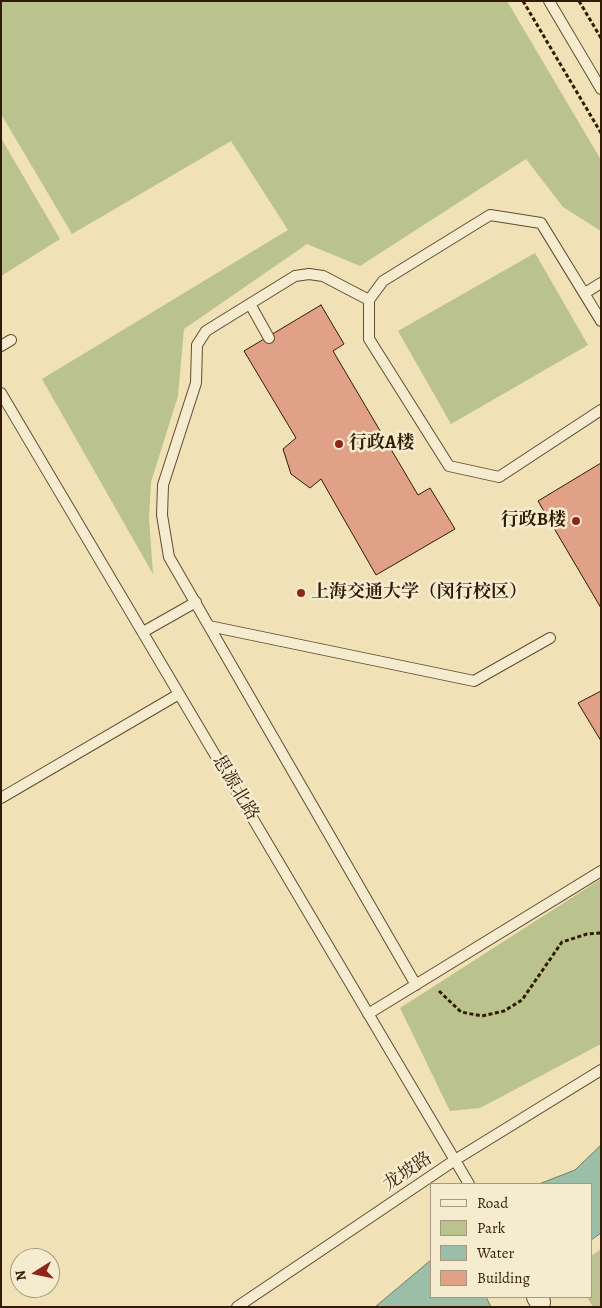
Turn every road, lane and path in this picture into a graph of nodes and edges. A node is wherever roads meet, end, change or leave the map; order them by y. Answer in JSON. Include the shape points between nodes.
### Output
{"nodes":[{"id":1,"x":523,"y":1,"type":"edge"},
{"id":2,"x":549,"y":1,"type":"edge"},
{"id":3,"x":579,"y":1,"type":"edge"},
{"id":4,"x":601,"y":38,"type":"edge"},
{"id":5,"x":601,"y":89,"type":"edge"},
{"id":6,"x":601,"y":133,"type":"edge"},
{"id":7,"x":601,"y":283,"type":"edge"},
{"id":8,"x":585,"y":293,"type":"junction"},
{"id":9,"x":369,"y":300,"type":"junction"},
{"id":10,"x":250,"y":304,"type":"junction"},
{"id":11,"x":601,"y":321,"type":"edge"},
{"id":12,"x":270,"y":338,"type":"dead end"},
{"id":13,"x":11,"y":340,"type":"dead end"},
{"id":14,"x":1,"y":346,"type":"edge"},
{"id":15,"x":1,"y":392,"type":"edge"},
{"id":16,"x":601,"y":410,"type":"edge"},
{"id":17,"x":196,"y":602,"type":"junction"},
{"id":18,"x":210,"y":626,"type":"junction"},
{"id":19,"x":143,"y":632,"type":"junction"},
{"id":20,"x":550,"y":638,"type":"dead end"},
{"id":21,"x":179,"y":694,"type":"junction"},
{"id":22,"x":1,"y":798,"type":"edge"},
{"id":23,"x":601,"y":871,"type":"edge"},
{"id":24,"x":601,"y":933,"type":"edge"},
{"id":25,"x":426,"y":978,"type":"junction"},
{"id":26,"x":416,"y":984,"type":"junction"},
{"id":27,"x":368,"y":1014,"type":"junction"},
{"id":28,"x":601,"y":1070,"type":"edge"},
{"id":29,"x":455,"y":1160,"type":"junction"},
{"id":30,"x":468,"y":1183,"type":"edge"},
{"id":31,"x":237,"y":1307,"type":"edge"}],
"edges":[{"from":1,"to":6,"type":"path"},
{"from":2,"to":5,"type":"lane"},
{"from":3,"to":4,"type":"path"},
{"from":7,"to":8,"type":"lane"},
{"from":8,"to":9,"type":"lane","via":[[541,223],[490,215],[383,280]]},
{"from":8,"to":11,"type":"lane"},
{"from":9,"to":10,"type":"lane","via":[[323,276],[309,274],[295,276]]},
{"from":9,"to":16,"type":"lane","via":[[369,339],[448,466],[499,477]]},
{"from":10,"to":12,"type":"lane"},
{"from":10,"to":17,"type":"lane","via":[[206,331],[197,345],[196,383],[163,485],[162,515],[169,556]]},
{"from":13,"to":14,"type":"lane"},
{"from":15,"to":19,"type":"lane","name":"思源北路"},
{"from":17,"to":18,"type":"lane"},
{"from":17,"to":19,"type":"lane"},
{"from":18,"to":20,"type":"lane","via":[[474,681]]},
{"from":18,"to":26,"type":"lane"},
{"from":19,"to":21,"type":"lane","name":"思源北路"},
{"from":21,"to":22,"type":"lane"},
{"from":21,"to":27,"type":"lane","name":"思源北路"},
{"from":23,"to":25,"type":"lane"},
{"from":24,"to":25,"type":"path","via":[[562,942],[522,1000],[504,1011],[482,1016],[461,1012]]},
{"from":25,"to":26,"type":"lane"},
{"from":26,"to":27,"type":"lane"},
{"from":27,"to":29,"type":"lane","name":"思源北路"},
{"from":28,"to":29,"type":"lane","name":"龙坡路"},
{"from":29,"to":30,"type":"lane","name":"思源北路"},
{"from":29,"to":31,"type":"lane","name":"龙坡路"}]}
